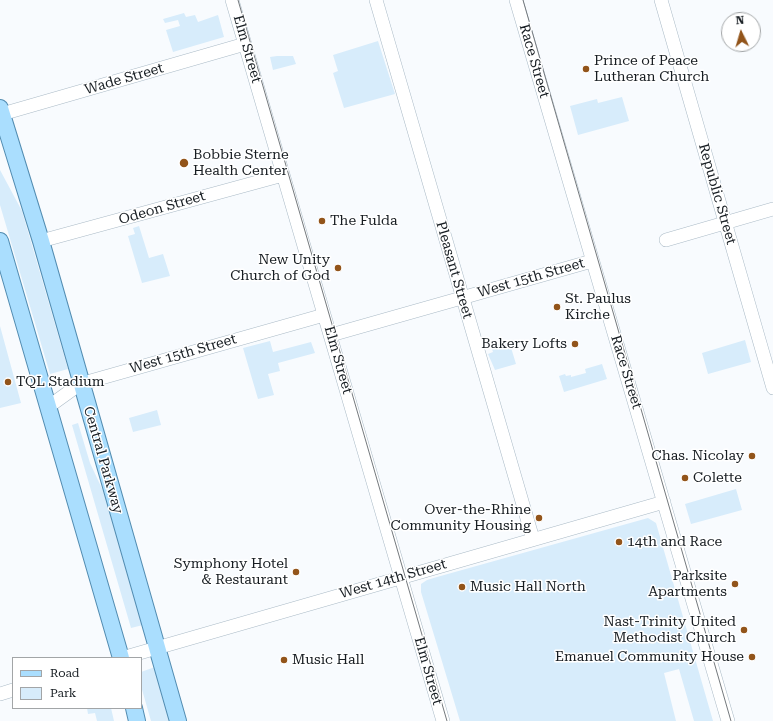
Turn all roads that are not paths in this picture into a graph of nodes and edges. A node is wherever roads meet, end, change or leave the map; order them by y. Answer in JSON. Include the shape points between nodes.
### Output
{"nodes":[{"id":1,"x":232,"y":0,"type":"edge"},
{"id":2,"x":376,"y":0,"type":"edge"},
{"id":3,"x":516,"y":0,"type":"edge"},
{"id":4,"x":661,"y":0,"type":"edge"},
{"id":5,"x":245,"y":44,"type":"junction"},
{"id":6,"x":1,"y":111,"type":"edge"},
{"id":7,"x":283,"y":175,"type":"junction"},
{"id":8,"x":773,"y":209,"type":"edge"},
{"id":9,"x":725,"y":223,"type":"junction"},
{"id":10,"x":666,"y":240,"type":"dead end"},
{"id":11,"x":0,"y":241,"type":"edge"},
{"id":12,"x":41,"y":241,"type":"junction"},
{"id":13,"x":592,"y":261,"type":"junction"},
{"id":14,"x":462,"y":297,"type":"junction"},
{"id":15,"x":324,"y":315,"type":"junction"},
{"id":16,"x":331,"y":335,"type":"junction"},
{"id":17,"x":80,"y":384,"type":"junction"},
{"id":18,"x":773,"y":388,"type":"edge"},
{"id":19,"x":48,"y":407,"type":"junction"},
{"id":20,"x":664,"y":502,"type":"junction"},
{"id":21,"x":533,"y":539,"type":"junction"},
{"id":22,"x":400,"y":577,"type":"junction"},
{"id":23,"x":157,"y":647,"type":"junction"},
{"id":24,"x":121,"y":657,"type":"edge"},
{"id":25,"x":124,"y":657,"type":"edge"},
{"id":26,"x":12,"y":690,"type":"edge"},
{"id":27,"x":0,"y":694,"type":"edge"},
{"id":28,"x":134,"y":709,"type":"edge"},
{"id":29,"x":137,"y":721,"type":"edge"},
{"id":30,"x":178,"y":721,"type":"edge"},
{"id":31,"x":443,"y":721,"type":"edge"},
{"id":32,"x":728,"y":721,"type":"edge"}],
"edges":[{"from":1,"to":5,"type":"street","name":"Elm Street"},
{"from":2,"to":14,"type":"street","name":"Pleasant Street"},
{"from":3,"to":13,"type":"street","name":"Race Street"},
{"from":4,"to":9,"type":"street","name":"Republic Street"},
{"from":5,"to":6,"type":"street","name":"Wade Street"},
{"from":5,"to":7,"type":"street","name":"Elm Street"},
{"from":6,"to":12,"type":"main road","name":"Central Parkway"},
{"from":7,"to":12,"type":"street","name":"Odeon Street"},
{"from":7,"to":15,"type":"street","name":"Elm Street"},
{"from":8,"to":9,"type":"street"},
{"from":9,"to":10,"type":"street"},
{"from":9,"to":18,"type":"street","name":"Republic Street"},
{"from":11,"to":19,"type":"main road"},
{"from":12,"to":17,"type":"main road","name":"Central Parkway"},
{"from":13,"to":14,"type":"street","name":"West 15th Street"},
{"from":13,"to":20,"type":"street","name":"Race Street"},
{"from":14,"to":16,"type":"street","name":"West 15th Street"},
{"from":14,"to":21,"type":"street","name":"Pleasant Street"},
{"from":15,"to":16,"type":"street","name":"Elm Street"},
{"from":15,"to":17,"type":"street","name":"West 15th Street"},
{"from":16,"to":22,"type":"street","name":"Elm Street"},
{"from":17,"to":19,"type":"street","name":"West 15th Street"},
{"from":17,"to":23,"type":"main road","name":"Central Parkway"},
{"from":19,"to":24,"type":"main road"},
{"from":20,"to":21,"type":"street","name":"West 14th Street"},
{"from":20,"to":32,"type":"street","name":"Race Street"},
{"from":21,"to":22,"type":"street","name":"West 14th Street"},
{"from":22,"to":23,"type":"street","name":"West 14th Street"},
{"from":22,"to":31,"type":"street","name":"Elm Street"},
{"from":23,"to":25,"type":"street","name":"West 14th Street"},
{"from":23,"to":30,"type":"main road","name":"Central Parkway"},
{"from":26,"to":27,"type":"street"},
{"from":28,"to":29,"type":"main road"}]}
